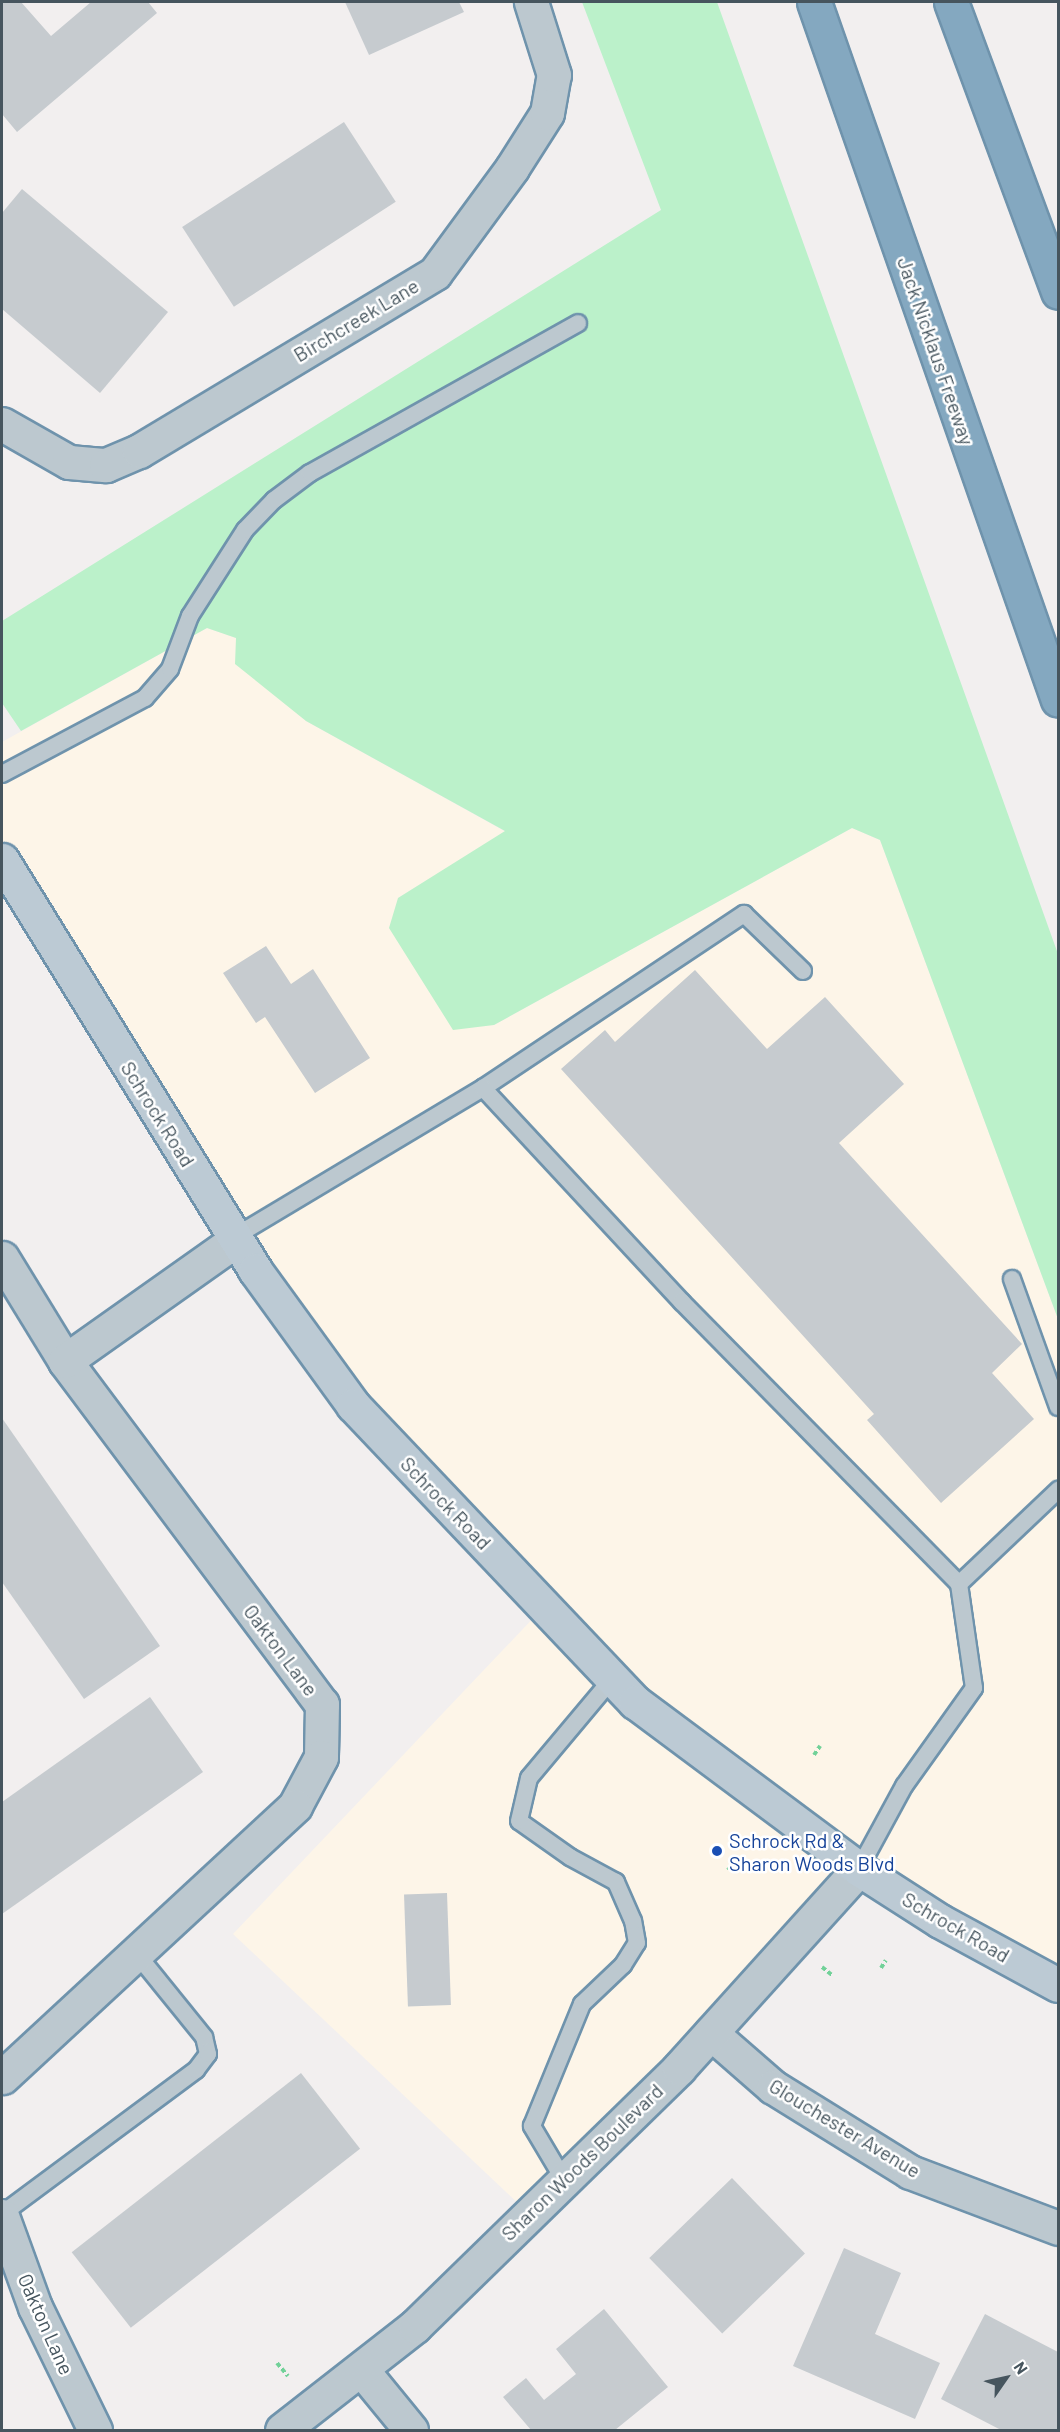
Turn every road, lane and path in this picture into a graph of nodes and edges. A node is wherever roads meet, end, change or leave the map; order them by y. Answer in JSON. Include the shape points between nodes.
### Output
{"nodes":[{"id":1,"x":531,"y":2,"type":"edge"},
{"id":2,"x":814,"y":2,"type":"edge"},
{"id":3,"x":951,"y":2,"type":"edge"},
{"id":4,"x":1059,"y":292,"type":"edge"},
{"id":5,"x":578,"y":323,"type":"dead end"},
{"id":6,"x":2,"y":424,"type":"edge"},
{"id":7,"x":1059,"y":700,"type":"edge"},
{"id":8,"x":2,"y":774,"type":"edge"},
{"id":9,"x":2,"y":860,"type":"edge"},
{"id":10,"x":803,"y":971,"type":"dead end"},
{"id":11,"x":483,"y":1088,"type":"junction"},
{"id":12,"x":235,"y":1238,"type":"junction"},
{"id":13,"x":2,"y":1258,"type":"edge"},
{"id":14,"x":1012,"y":1279,"type":"dead end"},
{"id":15,"x":65,"y":1361,"type":"junction"},
{"id":16,"x":1059,"y":1407,"type":"edge"},
{"id":17,"x":1059,"y":1490,"type":"edge"},
{"id":18,"x":959,"y":1584,"type":"junction"},
{"id":19,"x":613,"y":1678,"type":"junction"},
{"id":20,"x":820,"y":1746,"type":"dead end"},
{"id":21,"x":814,"y":1755,"type":"dead end"},
{"id":22,"x":734,"y":1861,"type":"dead end"},
{"id":23,"x":859,"y":1869,"type":"junction"},
{"id":24,"x":728,"y":1870,"type":"dead end"},
{"id":25,"x":136,"y":1953,"type":"junction"},
{"id":26,"x":886,"y":1960,"type":"dead end"},
{"id":27,"x":822,"y":1967,"type":"dead end"},
{"id":28,"x":881,"y":1968,"type":"dead end"},
{"id":29,"x":833,"y":1976,"type":"dead end"},
{"id":30,"x":1059,"y":1985,"type":"edge"},
{"id":31,"x":711,"y":2033,"type":"junction"},
{"id":32,"x":2,"y":2077,"type":"edge"},
{"id":33,"x":564,"y":2180,"type":"junction"},
{"id":34,"x":2,"y":2215,"type":"edge"},
{"id":35,"x":1059,"y":2228,"type":"edge"},
{"id":36,"x":277,"y":2363,"type":"dead end"},
{"id":37,"x":361,"y":2369,"type":"junction"},
{"id":38,"x":290,"y":2379,"type":"dead end"},
{"id":39,"x":95,"y":2430,"type":"edge"},
{"id":40,"x":282,"y":2430,"type":"edge"},
{"id":41,"x":411,"y":2430,"type":"edge"}],
"edges":[{"from":1,"to":6,"type":"street","name":"Birchcreek Lane","via":[[554,75],[548,113],[435,273],[139,451],[106,465],[69,462]]},
{"from":2,"to":7,"type":"highway","name":"Jack Nicklaus Freeway"},
{"from":3,"to":4,"type":"highway"},
{"from":5,"to":8,"type":"lane","via":[[310,473],[274,500],[245,530],[190,616],[170,669],[145,698]]},
{"from":9,"to":12,"type":"main road","name":"Schrock Road"},
{"from":10,"to":11,"type":"lane","via":[[744,914]]},
{"from":11,"to":12,"type":"lane"},
{"from":11,"to":18,"type":"lane","via":[[682,1302]]},
{"from":12,"to":15,"type":"street"},
{"from":12,"to":19,"type":"main road","name":"Schrock Road","via":[[353,1406]]},
{"from":13,"to":15,"type":"street","name":"Oakton Lane"},
{"from":14,"to":16,"type":"lane"},
{"from":15,"to":25,"type":"street","name":"Oakton Lane","via":[[322,1704],[321,1757],[295,1806]]},
{"from":17,"to":18,"type":"lane"},
{"from":18,"to":23,"type":"lane","via":[[974,1688],[904,1786]]},
{"from":19,"to":23,"type":"main road","name":"Schrock Road","via":[[636,1702]]},
{"from":19,"to":33,"type":"lane","via":[[529,1778],[519,1821],[570,1857],[616,1882],[633,1921],[637,1943],[623,1965],[582,2004],[532,2126]]},
{"from":20,"to":21,"type":"path"},
{"from":22,"to":24,"type":"path"},
{"from":23,"to":30,"type":"main road","name":"Schrock Road","via":[[940,1921]]},
{"from":23,"to":31,"type":"street","name":"Sharon Woods Boulevard"},
{"from":25,"to":32,"type":"street","name":"Oakton Lane"},
{"from":25,"to":34,"type":"lane","via":[[204,2037],[208,2054],[196,2070]]},
{"from":26,"to":28,"type":"path"},
{"from":27,"to":29,"type":"path"},
{"from":31,"to":33,"type":"street","name":"Sharon Woods Boulevard"},
{"from":31,"to":35,"type":"street","name":"Glouchester Avenue","via":[[773,2087],[910,2172]]},
{"from":33,"to":37,"type":"street","name":"Sharon Woods Boulevard","via":[[414,2326]]},
{"from":34,"to":39,"type":"street","name":"Oakton Lane","via":[[36,2307]]},
{"from":36,"to":38,"type":"path"},
{"from":37,"to":40,"type":"street","name":"Sharon Woods Boulevard"},
{"from":37,"to":41,"type":"street"}]}
